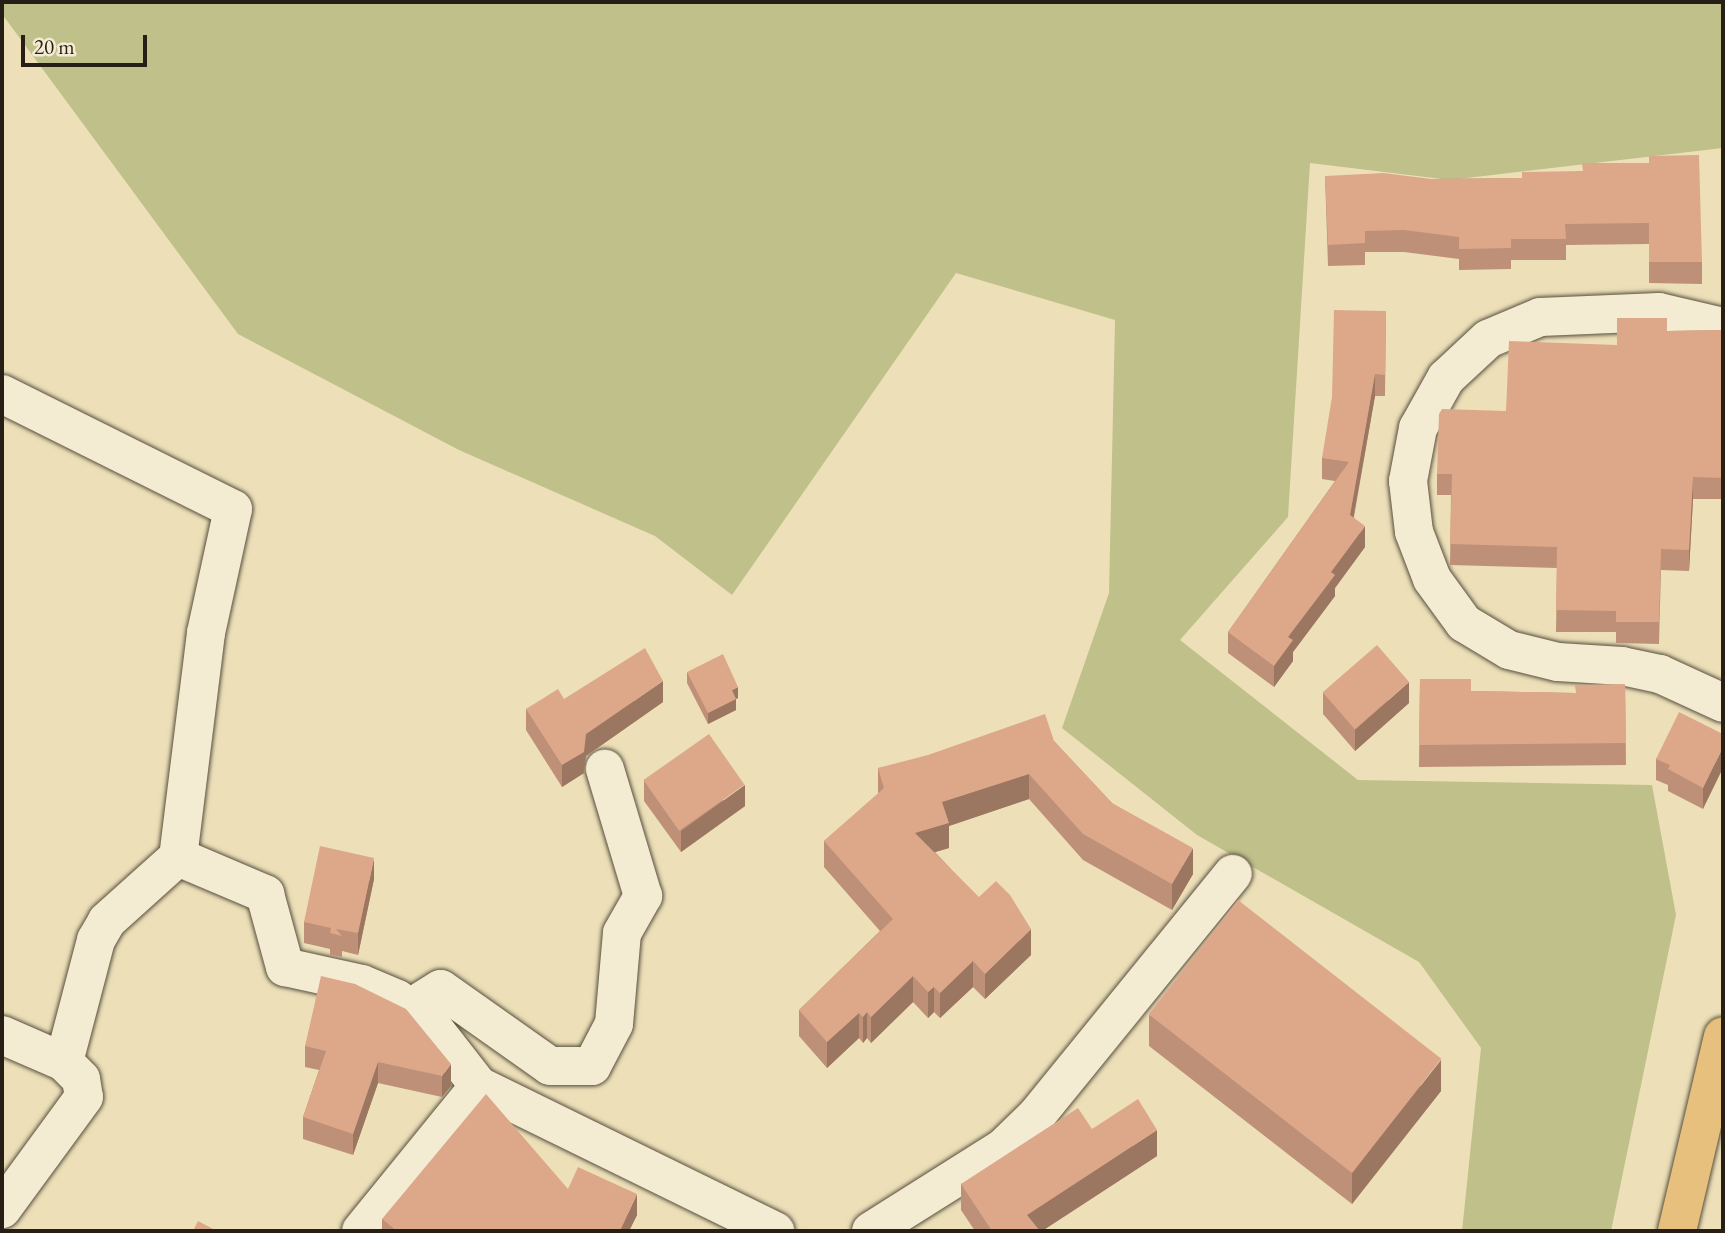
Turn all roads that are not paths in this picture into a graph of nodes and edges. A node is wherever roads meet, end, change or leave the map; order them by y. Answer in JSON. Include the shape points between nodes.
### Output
{"nodes":[{"id":1,"x":1723,"y":327,"type":"edge"},
{"id":2,"x":2,"y":394,"type":"edge"},
{"id":3,"x":1723,"y":703,"type":"edge"},
{"id":4,"x":605,"y":768,"type":"dead end"},
{"id":5,"x":178,"y":857,"type":"junction"},
{"id":6,"x":1233,"y":874,"type":"dead end"},
{"id":7,"x":411,"y":1008,"type":"junction"},
{"id":8,"x":2,"y":1035,"type":"edge"},
{"id":9,"x":1723,"y":1036,"type":"edge"},
{"id":10,"x":64,"y":1062,"type":"junction"},
{"id":11,"x":480,"y":1086,"type":"junction"},
{"id":12,"x":2,"y":1209,"type":"edge"},
{"id":13,"x":361,"y":1231,"type":"edge"},
{"id":14,"x":775,"y":1231,"type":"edge"},
{"id":15,"x":871,"y":1231,"type":"edge"},
{"id":16,"x":1677,"y":1231,"type":"edge"}],
"edges":[{"from":1,"to":3,"type":"street","via":[[1659,312],[1540,317],[1488,339],[1446,378],[1418,428],[1408,481],[1414,532],[1432,579],[1464,623],[1510,650],[1558,662],[1622,666],[1660,674]]},
{"from":2,"to":5,"type":"street","via":[[233,509],[206,633]]},
{"from":4,"to":7,"type":"street","via":[[643,896],[622,933],[614,1024],[592,1066],[550,1066],[441,989]]},
{"from":5,"to":7,"type":"street","via":[[265,894],[285,967],[362,984]]},
{"from":5,"to":10,"type":"street","via":[[107,921],[96,940]]},
{"from":6,"to":15,"type":"street","via":[[1036,1116],[1003,1147]]},
{"from":7,"to":11,"type":"street","via":[[425,1017]]},
{"from":8,"to":10,"type":"street"},
{"from":9,"to":16,"type":"main road"},
{"from":10,"to":12,"type":"street","via":[[81,1079],[84,1097]]},
{"from":11,"to":13,"type":"street"},
{"from":11,"to":14,"type":"street"}]}
